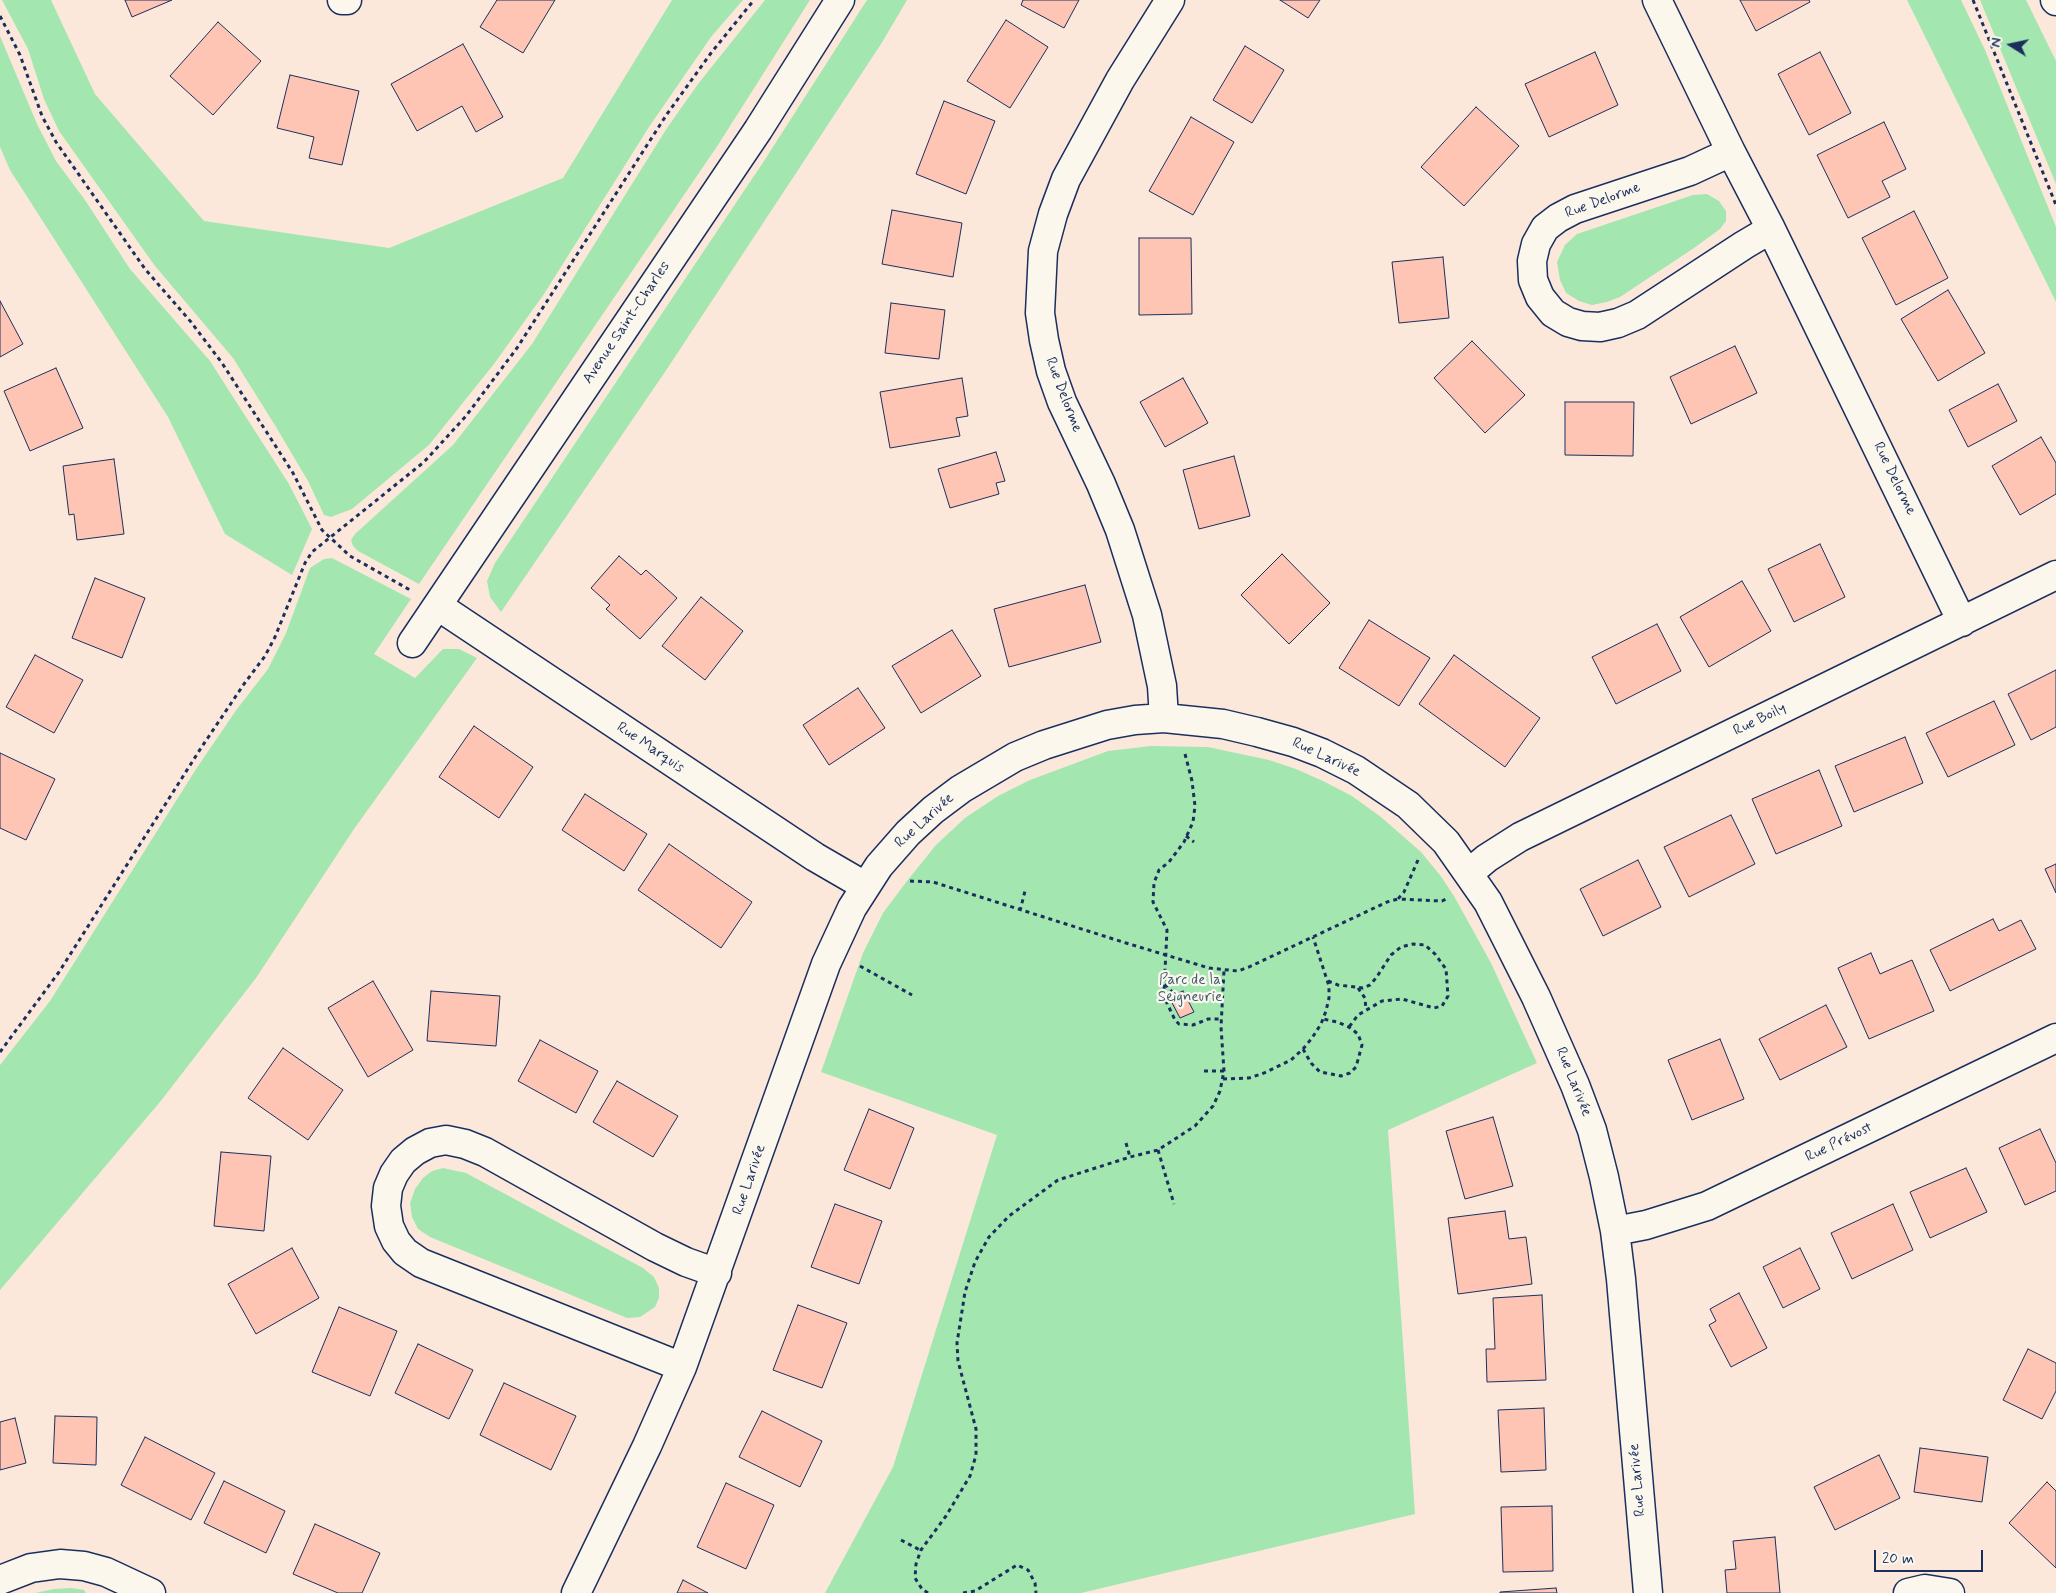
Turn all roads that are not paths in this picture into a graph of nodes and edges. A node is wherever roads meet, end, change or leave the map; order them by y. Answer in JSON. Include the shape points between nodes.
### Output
{"nodes":[{"id":1,"x":342,"y":0,"type":"edge"},
{"id":2,"x":347,"y":0,"type":"edge"},
{"id":3,"x":840,"y":0,"type":"edge"},
{"id":4,"x":1170,"y":0,"type":"edge"},
{"id":5,"x":1656,"y":0,"type":"edge"},
{"id":6,"x":1731,"y":152,"type":"junction"},
{"id":7,"x":1771,"y":229,"type":"junction"},
{"id":8,"x":2056,"y":575,"type":"edge"},
{"id":9,"x":427,"y":599,"type":"junction"},
{"id":10,"x":1962,"y":622,"type":"junction"},
{"id":11,"x":412,"y":643,"type":"dead end"},
{"id":12,"x":1164,"y":718,"type":"junction"},
{"id":13,"x":1469,"y":873,"type":"junction"},
{"id":14,"x":866,"y":886,"type":"junction"},
{"id":15,"x":2056,"y":1038,"type":"edge"},
{"id":16,"x":1615,"y":1232,"type":"junction"},
{"id":17,"x":717,"y":1273,"type":"junction"},
{"id":18,"x":682,"y":1367,"type":"junction"},
{"id":19,"x":0,"y":1580,"type":"edge"},
{"id":20,"x":120,"y":1586,"type":"edge"},
{"id":21,"x":151,"y":1593,"type":"edge"},
{"id":22,"x":576,"y":1593,"type":"edge"},
{"id":23,"x":1648,"y":1593,"type":"edge"},
{"id":24,"x":1908,"y":1593,"type":"edge"},
{"id":25,"x":1950,"y":1593,"type":"edge"}],
"edges":[{"from":1,"to":2,"type":"street"},
{"from":3,"to":9,"type":"street","name":"Avenue Saint-Charles","via":[[758,130],[528,469]]},
{"from":4,"to":12,"type":"street","name":"Rue Delorme","via":[[1120,80],[1066,179],[1043,251],[1040,313],[1051,371],[1120,530],[1147,615],[1162,686]]},
{"from":5,"to":6,"type":"street","name":"Rue Delorme"},
{"from":6,"to":7,"type":"street","name":"Rue Delorme"},
{"from":6,"to":7,"type":"street","name":"Rue Delorme","via":[[1690,171],[1575,209],[1558,218],[1545,228],[1536,244],[1532,261],[1533,280],[1540,298],[1553,313],[1568,322],[1600,327],[1618,323],[1637,315]]},
{"from":7,"to":10,"type":"street","name":"Rue Delorme"},
{"from":8,"to":10,"type":"street","name":"Rue Boily"},
{"from":9,"to":11,"type":"street","name":"Avenue Saint-Charles"},
{"from":9,"to":14,"type":"street","name":"Rue Marquis","via":[[815,858]]},
{"from":10,"to":13,"type":"street","name":"Rue Boily","via":[[1520,837]]},
{"from":12,"to":13,"type":"street","name":"Rue Larivée","via":[[1223,724],[1257,732],[1315,750],[1356,770],[1408,804],[1446,842]]},
{"from":12,"to":14,"type":"street","name":"Rue Larivée","via":[[1135,720],[1076,734],[991,770],[933,810],[908,833]]},
{"from":13,"to":16,"type":"street","name":"Rue Larivée","via":[[1507,938],[1576,1085],[1592,1130]]},
{"from":14,"to":17,"type":"street","name":"Rue Larivée","via":[[826,964]]},
{"from":15,"to":16,"type":"street","name":"Rue Prévost","via":[[1708,1206]]},
{"from":16,"to":23,"type":"street","name":"Rue Larivée"},
{"from":17,"to":18,"type":"street","name":"Rue Larivée"},
{"from":17,"to":18,"type":"street","via":[[686,1262],[465,1144],[446,1140],[430,1143],[415,1151],[403,1161],[388,1188],[389,1226],[396,1241],[421,1263]]},
{"from":18,"to":22,"type":"street","name":"Rue Larivée"},
{"from":19,"to":20,"type":"street","via":[[32,1568],[60,1564],[84,1566]]},
{"from":20,"to":21,"type":"street"},
{"from":24,"to":25,"type":"street","via":[[1925,1589]]}]}
